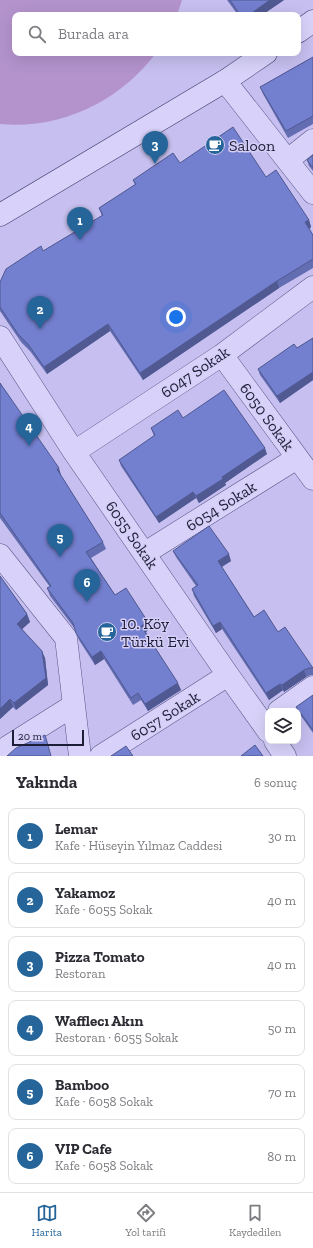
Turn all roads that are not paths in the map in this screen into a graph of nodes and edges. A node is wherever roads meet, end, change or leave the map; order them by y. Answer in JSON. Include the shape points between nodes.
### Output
{"nodes":[{"id":1,"x":313,"y":21,"type":"edge"},
{"id":2,"x":301,"y":30,"type":"edge"},
{"id":3,"x":262,"y":56,"type":"edge"},
{"id":4,"x":224,"y":82,"type":"junction"},
{"id":5,"x":313,"y":140,"type":"edge"},
{"id":6,"x":288,"y":160,"type":"junction"},
{"id":7,"x":313,"y":193,"type":"edge"},
{"id":8,"x":0,"y":215,"type":"edge"},
{"id":9,"x":313,"y":287,"type":"edge"},
{"id":10,"x":0,"y":337,"type":"edge"},
{"id":11,"x":222,"y":355,"type":"junction"},
{"id":12,"x":74,"y":452,"type":"junction"},
{"id":13,"x":297,"y":458,"type":"junction"},
{"id":14,"x":313,"y":479,"type":"edge"},
{"id":15,"x":145,"y":553,"type":"junction"},
{"id":16,"x":0,"y":555,"type":"edge"},
{"id":17,"x":228,"y":676,"type":"junction"},
{"id":18,"x":313,"y":687,"type":"edge"},
{"id":19,"x":74,"y":705,"type":"junction"},
{"id":20,"x":286,"y":708,"type":"edge"},
{"id":21,"x":265,"y":717,"type":"edge"},
{"id":22,"x":277,"y":744,"type":"edge"},
{"id":23,"x":0,"y":753,"type":"edge"},
{"id":24,"x":80,"y":756,"type":"edge"},
{"id":25,"x":101,"y":756,"type":"edge"},
{"id":26,"x":285,"y":756,"type":"edge"}],
"edges":[{"from":1,"to":2,"type":"street"},
{"from":3,"to":4,"type":"street"},
{"from":4,"to":6,"type":"street"},
{"from":4,"to":8,"type":"street"},
{"from":5,"to":6,"type":"street"},
{"from":6,"to":7,"type":"street"},
{"from":9,"to":11,"type":"street","name":"6047 Sokak"},
{"from":10,"to":12,"type":"street","name":"6055 Sokak"},
{"from":11,"to":12,"type":"street","name":"6047 Sokak"},
{"from":11,"to":13,"type":"street","name":"6050 Sokak"},
{"from":12,"to":15,"type":"street","name":"6055 Sokak"},
{"from":13,"to":14,"type":"street","name":"6050 Sokak"},
{"from":13,"to":15,"type":"street","name":"6054 Sokak"},
{"from":15,"to":17,"type":"street","name":"6055 Sokak"},
{"from":16,"to":19,"type":"street","via":[[66,638]]},
{"from":17,"to":21,"type":"street","name":"6055 Sokak"},
{"from":17,"to":25,"type":"street","name":"6057 Sokak"},
{"from":18,"to":20,"type":"street"},
{"from":19,"to":23,"type":"street"},
{"from":19,"to":24,"type":"street"},
{"from":22,"to":26,"type":"street"}]}
